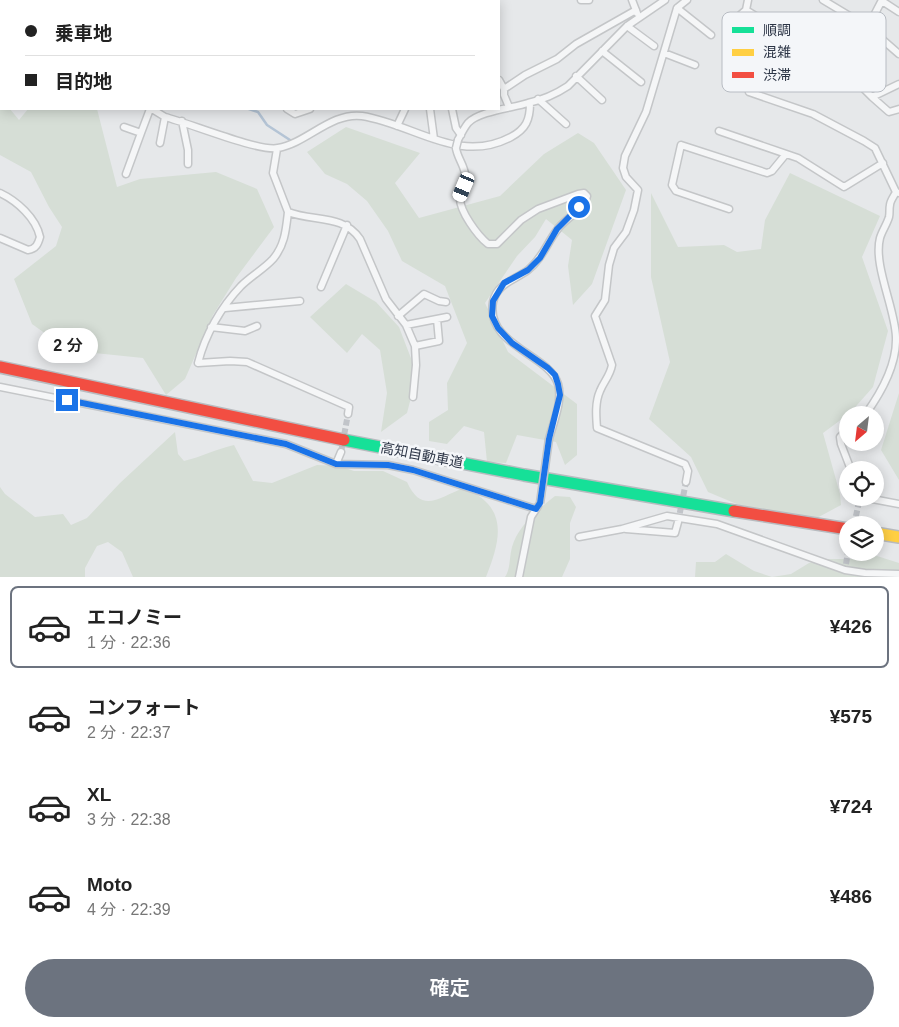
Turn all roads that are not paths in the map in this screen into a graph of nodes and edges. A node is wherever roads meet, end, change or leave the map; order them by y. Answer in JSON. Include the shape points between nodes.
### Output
{"nodes":[{"id":1,"x":582,"y":0,"type":"edge"},
{"id":2,"x":589,"y":0,"type":"edge"},
{"id":3,"x":632,"y":0,"type":"edge"},
{"id":4,"x":665,"y":0,"type":"edge"},
{"id":5,"x":687,"y":0,"type":"edge"},
{"id":6,"x":748,"y":0,"type":"edge"},
{"id":7,"x":822,"y":0,"type":"edge"},
{"id":8,"x":882,"y":1,"type":"edge"},
{"id":9,"x":677,"y":8,"type":"junction"},
{"id":10,"x":746,"y":10,"type":"junction"},
{"id":11,"x":744,"y":12,"type":"edge"},
{"id":12,"x":749,"y":12,"type":"edge"},
{"id":13,"x":842,"y":12,"type":"edge"},
{"id":14,"x":899,"y":12,"type":"edge"},
{"id":15,"x":637,"y":13,"type":"junction"},
{"id":16,"x":627,"y":26,"type":"junction"},
{"id":17,"x":711,"y":35,"type":"dead end"},
{"id":18,"x":886,"y":43,"type":"edge"},
{"id":19,"x":654,"y":46,"type":"dead end"},
{"id":20,"x":602,"y":50,"type":"junction"},
{"id":21,"x":664,"y":53,"type":"junction"},
{"id":22,"x":899,"y":54,"type":"edge"},
{"id":23,"x":695,"y":65,"type":"dead end"},
{"id":24,"x":576,"y":76,"type":"junction"},
{"id":25,"x":500,"y":82,"type":"edge"},
{"id":26,"x":641,"y":82,"type":"dead end"},
{"id":27,"x":899,"y":84,"type":"edge"},
{"id":28,"x":504,"y":89,"type":"junction"},
{"id":29,"x":886,"y":90,"type":"edge"},
{"id":30,"x":749,"y":92,"type":"edge"},
{"id":31,"x":867,"y":92,"type":"edge"},
{"id":32,"x":882,"y":92,"type":"edge"},
{"id":33,"x":872,"y":97,"type":"junction"},
{"id":34,"x":538,"y":99,"type":"junction"},
{"id":35,"x":602,"y":100,"type":"dead end"},
{"id":36,"x":530,"y":103,"type":"junction"},
{"id":37,"x":508,"y":107,"type":"junction"},
{"id":38,"x":899,"y":109,"type":"edge"},
{"id":39,"x":151,"y":110,"type":"edge"},
{"id":40,"x":153,"y":110,"type":"edge"},
{"id":41,"x":288,"y":110,"type":"edge"},
{"id":42,"x":307,"y":110,"type":"edge"},
{"id":43,"x":350,"y":110,"type":"edge"},
{"id":44,"x":405,"y":110,"type":"edge"},
{"id":45,"x":430,"y":110,"type":"edge"},
{"id":46,"x":452,"y":110,"type":"edge"},
{"id":47,"x":499,"y":110,"type":"edge"},
{"id":48,"x":500,"y":110,"type":"edge"},
{"id":49,"x":165,"y":117,"type":"junction"},
{"id":50,"x":351,"y":117,"type":"junction"},
{"id":51,"x":182,"y":121,"type":"junction"},
{"id":52,"x":566,"y":124,"type":"dead end"},
{"id":53,"x":124,"y":126,"type":"dead end"},
{"id":54,"x":397,"y":126,"type":"junction"},
{"id":55,"x":719,"y":131,"type":"dead end"},
{"id":56,"x":142,"y":133,"type":"junction"},
{"id":57,"x":459,"y":137,"type":"junction"},
{"id":58,"x":434,"y":139,"type":"junction"},
{"id":59,"x":160,"y":142,"type":"dead end"},
{"id":60,"x":277,"y":149,"type":"junction"},
{"id":61,"x":786,"y":154,"type":"junction"},
{"id":62,"x":882,"y":163,"type":"junction"},
{"id":63,"x":188,"y":164,"type":"dead end"},
{"id":64,"x":126,"y":174,"type":"dead end"},
{"id":65,"x":898,"y":192,"type":"edge"},
{"id":66,"x":0,"y":193,"type":"edge"},
{"id":67,"x":729,"y":209,"type":"dead end"},
{"id":68,"x":288,"y":212,"type":"junction"},
{"id":69,"x":347,"y":225,"type":"junction"},
{"id":70,"x":0,"y":238,"type":"edge"},
{"id":71,"x":321,"y":287,"type":"dead end"},
{"id":72,"x":300,"y":301,"type":"dead end"},
{"id":73,"x":446,"y":302,"type":"dead end"},
{"id":74,"x":225,"y":308,"type":"junction"},
{"id":75,"x":398,"y":316,"type":"junction"},
{"id":76,"x":447,"y":317,"type":"dead end"},
{"id":77,"x":437,"y":319,"type":"junction"},
{"id":78,"x":406,"y":325,"type":"junction"},
{"id":79,"x":257,"y":326,"type":"dead end"},
{"id":80,"x":211,"y":327,"type":"junction"},
{"id":81,"x":415,"y":346,"type":"junction"},
{"id":82,"x":0,"y":367,"type":"edge"},
{"id":83,"x":0,"y":374,"type":"edge"},
{"id":84,"x":0,"y":387,"type":"edge"},
{"id":85,"x":413,"y":396,"type":"dead end"},
{"id":86,"x":870,"y":406,"type":"edge"},
{"id":87,"x":348,"y":414,"type":"dead end"},
{"id":88,"x":341,"y":452,"type":"tunnel mouth"},
{"id":89,"x":336,"y":464,"type":"junction"},
{"id":90,"x":686,"y":482,"type":"tunnel mouth"},
{"id":91,"x":884,"y":501,"type":"edge"},
{"id":92,"x":899,"y":504,"type":"edge"},
{"id":93,"x":538,"y":506,"type":"junction"},
{"id":94,"x":678,"y":522,"type":"dead end"},
{"id":95,"x":839,"y":527,"type":"edge"},
{"id":96,"x":622,"y":529,"type":"junction"},
{"id":97,"x":839,"y":534,"type":"edge"},
{"id":98,"x":884,"y":534,"type":"edge"},
{"id":99,"x":579,"y":537,"type":"dead end"},
{"id":100,"x":899,"y":537,"type":"edge"},
{"id":101,"x":884,"y":542,"type":"edge"},
{"id":102,"x":899,"y":544,"type":"edge"},
{"id":103,"x":899,"y":574,"type":"edge"},
{"id":104,"x":519,"y":577,"type":"edge"}],
"edges":[{"from":1,"to":2,"type":"street"},
{"from":3,"to":15,"type":"street"},
{"from":4,"to":15,"type":"street"},
{"from":5,"to":9,"type":"street"},
{"from":6,"to":10,"type":"street"},
{"from":7,"to":13,"type":"street"},
{"from":8,"to":14,"type":"street"},
{"from":9,"to":17,"type":"street"},
{"from":9,"to":21,"type":"street"},
{"from":10,"to":11,"type":"street"},
{"from":10,"to":12,"type":"street"},
{"from":15,"to":16,"type":"street"},
{"from":15,"to":28,"type":"street","via":[[576,44],[557,59]]},
{"from":16,"to":19,"type":"street"},
{"from":16,"to":20,"type":"street"},
{"from":18,"to":22,"type":"street"},
{"from":20,"to":24,"type":"street"},
{"from":20,"to":26,"type":"street"},
{"from":21,"to":23,"type":"street"},
{"from":21,"to":90,"type":"street","via":[[646,112],[625,156],[623,168],[626,177],[638,190],[626,232],[611,257],[606,300],[595,316],[612,365],[600,392],[596,412],[597,428],[684,464],[688,471]]},
{"from":24,"to":34,"type":"street","via":[[559,92]]},
{"from":24,"to":35,"type":"street"},
{"from":25,"to":28,"type":"street"},
{"from":27,"to":29,"type":"street"},
{"from":28,"to":37,"type":"street"},
{"from":30,"to":62,"type":"street","via":[[813,114],[864,141],[875,148]]},
{"from":31,"to":33,"type":"street"},
{"from":32,"to":33,"type":"street"},
{"from":33,"to":38,"type":"street","via":[[889,112]]},
{"from":34,"to":36,"type":"street"},
{"from":34,"to":52,"type":"street"},
{"from":36,"to":37,"type":"street"},
{"from":36,"to":58,"type":"street","via":[[524,129],[504,141],[475,148]]},
{"from":37,"to":48,"type":"street"},
{"from":39,"to":56,"type":"street"},
{"from":40,"to":49,"type":"street"},
{"from":41,"to":42,"type":"street","via":[[294,114]]},
{"from":43,"to":50,"type":"street"},
{"from":44,"to":54,"type":"street"},
{"from":45,"to":58,"type":"street"},
{"from":46,"to":57,"type":"street"},
{"from":47,"to":57,"type":"street","via":[[469,122]]},
{"from":49,"to":51,"type":"street"},
{"from":49,"to":59,"type":"street"},
{"from":50,"to":54,"type":"street","via":[[361,116]]},
{"from":50,"to":60,"type":"street","via":[[337,120]]},
{"from":51,"to":60,"type":"street","via":[[260,147]]},
{"from":51,"to":63,"type":"street"},
{"from":53,"to":56,"type":"street"},
{"from":54,"to":58,"type":"street"},
{"from":55,"to":61,"type":"street"},
{"from":56,"to":64,"type":"street"},
{"from":57,"to":93,"type":"street","bridge":true,"via":[[457,156],[465,174],[460,197],[478,236],[488,244],[497,244],[538,209],[578,194],[586,196],[557,229],[540,258],[528,270],[504,283],[493,301],[492,316],[498,328],[512,343],[548,368],[558,384],[560,395]]},
{"from":60,"to":68,"type":"street","via":[[273,173]]},
{"from":61,"to":62,"type":"street","via":[[844,187]]},
{"from":61,"to":67,"type":"street","via":[[767,173],[681,145],[672,184],[676,191]]},
{"from":62,"to":65,"type":"street"},
{"from":65,"to":86,"type":"street","via":[[890,204],[890,215],[879,246],[894,321],[894,355],[888,374]]},
{"from":66,"to":70,"type":"street","via":[[34,220],[40,237],[33,250]]},
{"from":68,"to":69,"type":"street"},
{"from":68,"to":74,"type":"street","via":[[285,237],[274,258],[240,287]]},
{"from":69,"to":71,"type":"street"},
{"from":69,"to":75,"type":"street","via":[[360,239],[386,299]]},
{"from":72,"to":74,"type":"street"},
{"from":73,"to":75,"type":"street","via":[[424,294]]},
{"from":74,"to":80,"type":"street"},
{"from":75,"to":78,"type":"street"},
{"from":76,"to":77,"type":"street"},
{"from":77,"to":78,"type":"street"},
{"from":77,"to":81,"type":"street","via":[[439,341]]},
{"from":78,"to":81,"type":"street"},
{"from":79,"to":80,"type":"street","via":[[245,331]]},
{"from":80,"to":87,"type":"street","via":[[198,363],[247,362],[350,407]]},
{"from":81,"to":85,"type":"street"},
{"from":82,"to":95,"type":"highway","name":"高知自動車道","via":[[510,472]]},
{"from":83,"to":97,"type":"highway","name":"高知自動車道","via":[[469,471]]},
{"from":84,"to":89,"type":"street","via":[[286,444]]},
{"from":88,"to":89,"type":"street"},
{"from":89,"to":93,"type":"street","via":[[388,465],[413,470]]},
{"from":91,"to":92,"type":"street"},
{"from":93,"to":104,"type":"street","via":[[531,518]]},
{"from":94,"to":96,"type":"street","via":[[675,533]]},
{"from":96,"to":99,"type":"street"},
{"from":96,"to":103,"type":"street","via":[[667,516],[717,524],[864,573]]},
{"from":98,"to":100,"type":"highway"},
{"from":101,"to":102,"type":"highway"}]}
